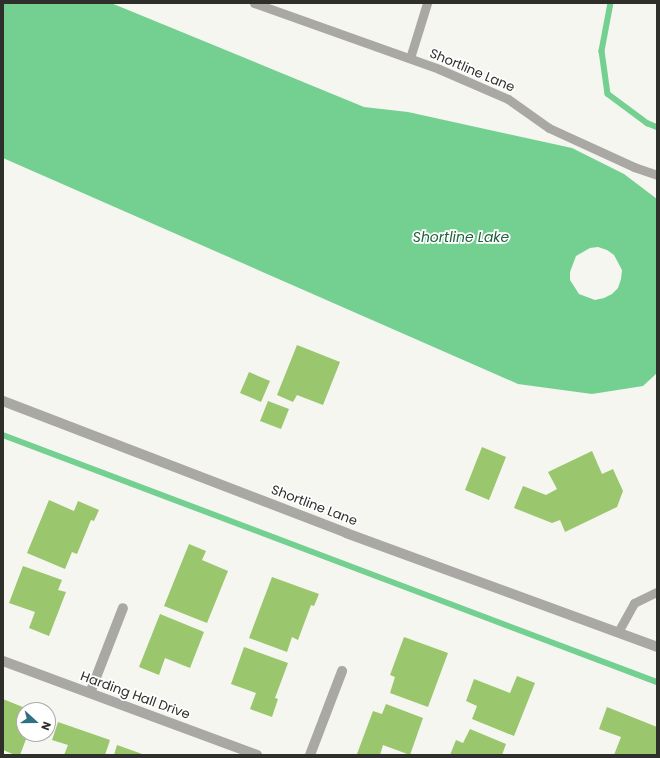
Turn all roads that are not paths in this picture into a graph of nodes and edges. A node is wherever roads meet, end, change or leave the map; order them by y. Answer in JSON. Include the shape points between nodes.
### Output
{"nodes":[{"id":1,"x":255,"y":3,"type":"edge"},
{"id":2,"x":427,"y":3,"type":"edge"},
{"id":3,"x":410,"y":58,"type":"junction"},
{"id":4,"x":657,"y":175,"type":"edge"},
{"id":5,"x":3,"y":401,"type":"edge"},
{"id":6,"x":657,"y":592,"type":"edge"},
{"id":7,"x":123,"y":608,"type":"dead end"},
{"id":8,"x":618,"y":632,"type":"junction"},
{"id":9,"x":657,"y":647,"type":"edge"},
{"id":10,"x":3,"y":661,"type":"edge"},
{"id":11,"x":342,"y":671,"type":"dead end"},
{"id":12,"x":90,"y":694,"type":"junction"},
{"id":13,"x":257,"y":755,"type":"edge"},
{"id":14,"x":310,"y":755,"type":"edge"}],
"edges":[{"from":1,"to":3,"type":"lane","name":"Shortline Lane"},
{"from":2,"to":3,"type":"lane"},
{"from":3,"to":4,"type":"lane","name":"Shortline Lane","via":[[508,99],[549,128]]},
{"from":5,"to":8,"type":"street","name":"Shortline Lane","via":[[346,533]]},
{"from":6,"to":8,"type":"lane","via":[[634,603]]},
{"from":7,"to":12,"type":"street"},
{"from":8,"to":9,"type":"street","name":"Shortline Lane"},
{"from":10,"to":12,"type":"street","name":"Harding Hall Drive"},
{"from":11,"to":14,"type":"street"},
{"from":12,"to":13,"type":"street","name":"Harding Hall Drive"}]}
